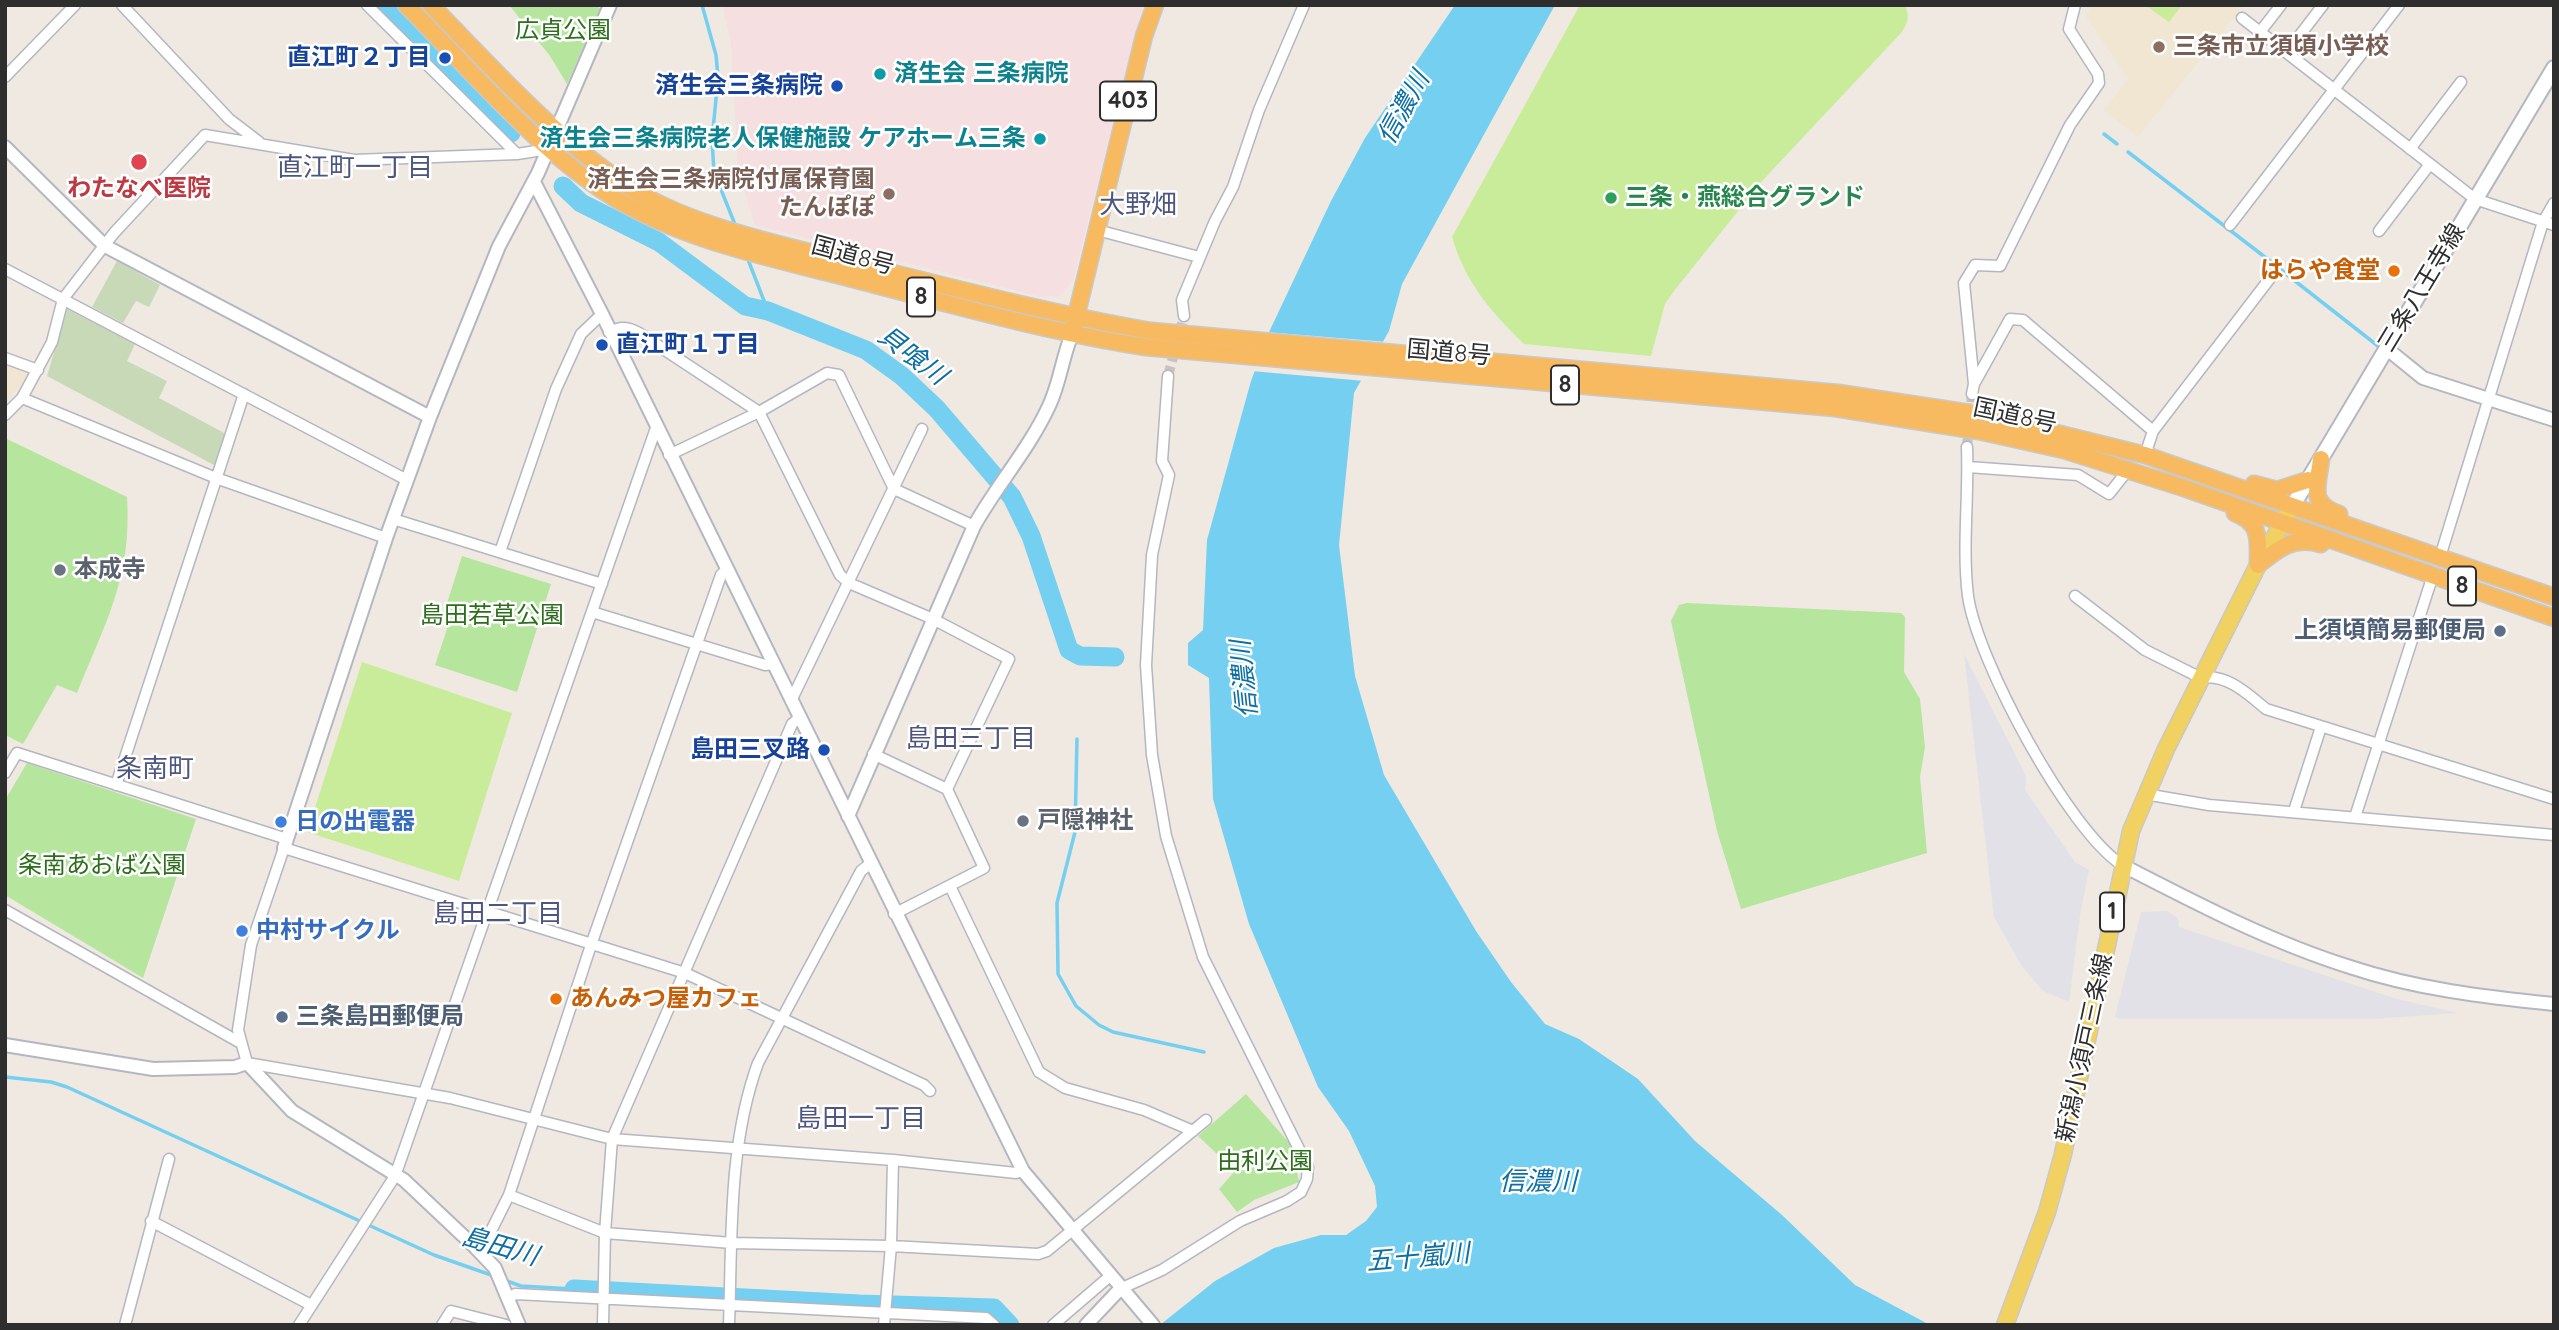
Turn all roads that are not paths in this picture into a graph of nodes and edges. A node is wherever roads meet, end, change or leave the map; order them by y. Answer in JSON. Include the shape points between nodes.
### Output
{"nodes":[{"id":1,"x":75,"y":5,"type":"edge"},
{"id":2,"x":122,"y":5,"type":"edge"},
{"id":3,"x":367,"y":5,"type":"edge"},
{"id":4,"x":406,"y":5,"type":"edge"},
{"id":5,"x":430,"y":5,"type":"edge"},
{"id":6,"x":1155,"y":5,"type":"edge"},
{"id":7,"x":1304,"y":5,"type":"edge"},
{"id":8,"x":2075,"y":5,"type":"edge"},
{"id":9,"x":2281,"y":5,"type":"edge"},
{"id":10,"x":2323,"y":5,"type":"edge"},
{"id":11,"x":2399,"y":5,"type":"edge"},
{"id":12,"x":608,"y":7,"type":"edge"},
{"id":13,"x":2242,"y":18,"type":"dead end"},
{"id":14,"x":2260,"y":32,"type":"junction"},
{"id":15,"x":2287,"y":52,"type":"junction"},
{"id":16,"x":2554,"y":68,"type":"edge"},
{"id":17,"x":5,"y":77,"type":"edge"},
{"id":18,"x":2461,"y":82,"type":"dead end"},
{"id":19,"x":2334,"y":89,"type":"junction"},
{"id":20,"x":555,"y":132,"type":"junction"},
{"id":21,"x":259,"y":142,"type":"junction"},
{"id":22,"x":5,"y":148,"type":"edge"},
{"id":23,"x":549,"y":149,"type":"junction"},
{"id":24,"x":2410,"y":149,"type":"junction"},
{"id":25,"x":517,"y":154,"type":"junction"},
{"id":26,"x":2430,"y":164,"type":"junction"},
{"id":27,"x":534,"y":182,"type":"junction"},
{"id":28,"x":2475,"y":199,"type":"junction"},
{"id":29,"x":2554,"y":203,"type":"edge"},
{"id":30,"x":2548,"y":223,"type":"edge"},
{"id":31,"x":2230,"y":225,"type":"dead end"},
{"id":32,"x":705,"y":230,"type":"junction"},
{"id":33,"x":1097,"y":230,"type":"junction"},
{"id":34,"x":2379,"y":230,"type":"dead end"},
{"id":35,"x":105,"y":246,"type":"junction"},
{"id":36,"x":1199,"y":257,"type":"junction"},
{"id":37,"x":5,"y":269,"type":"edge"},
{"id":38,"x":2274,"y":274,"type":"dead end"},
{"id":39,"x":63,"y":299,"type":"junction"},
{"id":40,"x":602,"y":314,"type":"junction"},
{"id":41,"x":1184,"y":316,"type":"tunnel mouth"},
{"id":42,"x":1076,"y":317,"type":"junction"},
{"id":43,"x":609,"y":332,"type":"junction"},
{"id":44,"x":1072,"y":334,"type":"junction"},
{"id":45,"x":1211,"y":347,"type":"junction"},
{"id":46,"x":2386,"y":348,"type":"junction"},
{"id":47,"x":5,"y":358,"type":"edge"},
{"id":48,"x":38,"y":370,"type":"junction"},
{"id":49,"x":1168,"y":376,"type":"tunnel mouth"},
{"id":50,"x":244,"y":394,"type":"junction"},
{"id":51,"x":22,"y":398,"type":"junction"},
{"id":52,"x":2488,"y":400,"type":"junction"},
{"id":53,"x":759,"y":412,"type":"junction"},
{"id":54,"x":1921,"y":412,"type":"junction"},
{"id":55,"x":5,"y":415,"type":"edge"},
{"id":56,"x":430,"y":416,"type":"junction"},
{"id":57,"x":2554,"y":420,"type":"edge"},
{"id":58,"x":656,"y":428,"type":"junction"},
{"id":59,"x":922,"y":429,"type":"dead end"},
{"id":60,"x":2153,"y":431,"type":"junction"},
{"id":61,"x":1967,"y":447,"type":"tunnel mouth"},
{"id":62,"x":670,"y":455,"type":"junction"},
{"id":63,"x":2145,"y":455,"type":"junction"},
{"id":64,"x":2321,"y":459,"type":"junction"},
{"id":65,"x":1968,"y":467,"type":"junction"},
{"id":66,"x":2127,"y":470,"type":"junction"},
{"id":67,"x":216,"y":478,"type":"junction"},
{"id":68,"x":2212,"y":479,"type":"junction"},
{"id":69,"x":407,"y":480,"type":"junction"},
{"id":70,"x":2308,"y":480,"type":"junction"},
{"id":71,"x":2184,"y":488,"type":"junction"},
{"id":72,"x":894,"y":489,"type":"junction"},
{"id":73,"x":2292,"y":507,"type":"junction"},
{"id":74,"x":393,"y":519,"type":"junction"},
{"id":75,"x":2283,"y":522,"type":"junction"},
{"id":76,"x":974,"y":526,"type":"junction"},
{"id":77,"x":386,"y":538,"type":"junction"},
{"id":78,"x":2398,"y":543,"type":"junction"},
{"id":79,"x":500,"y":552,"type":"junction"},
{"id":80,"x":2371,"y":553,"type":"junction"},
{"id":81,"x":2440,"y":557,"type":"junction"},
{"id":82,"x":2258,"y":565,"type":"junction"},
{"id":83,"x":726,"y":570,"type":"junction"},
{"id":84,"x":2433,"y":575,"type":"junction"},
{"id":85,"x":849,"y":583,"type":"junction"},
{"id":86,"x":602,"y":584,"type":"junction"},
{"id":87,"x":2075,"y":596,"type":"dead end"},
{"id":88,"x":2554,"y":597,"type":"edge"},
{"id":89,"x":592,"y":612,"type":"junction"},
{"id":90,"x":2554,"y":618,"type":"edge"},
{"id":91,"x":933,"y":620,"type":"junction"},
{"id":92,"x":697,"y":644,"type":"junction"},
{"id":93,"x":774,"y":664,"type":"junction"},
{"id":94,"x":2201,"y":678,"type":"junction"},
{"id":95,"x":791,"y":701,"type":"junction"},
{"id":96,"x":799,"y":718,"type":"junction"},
{"id":97,"x":2320,"y":727,"type":"junction"},
{"id":98,"x":2378,"y":745,"type":"junction"},
{"id":99,"x":873,"y":754,"type":"junction"},
{"id":100,"x":5,"y":773,"type":"edge"},
{"id":101,"x":116,"y":785,"type":"junction"},
{"id":102,"x":947,"y":789,"type":"junction"},
{"id":103,"x":2145,"y":794,"type":"junction"},
{"id":104,"x":2554,"y":799,"type":"edge"},
{"id":105,"x":2294,"y":811,"type":"junction"},
{"id":106,"x":848,"y":816,"type":"junction"},
{"id":107,"x":2355,"y":817,"type":"junction"},
{"id":108,"x":2554,"y":835,"type":"edge"},
{"id":109,"x":286,"y":844,"type":"junction"},
{"id":110,"x":871,"y":863,"type":"junction"},
{"id":111,"x":2122,"y":865,"type":"junction"},
{"id":112,"x":950,"y":886,"type":"junction"},
{"id":113,"x":5,"y":910,"type":"edge"},
{"id":114,"x":487,"y":911,"type":"junction"},
{"id":115,"x":894,"y":914,"type":"junction"},
{"id":116,"x":592,"y":942,"type":"junction"},
{"id":117,"x":685,"y":972,"type":"junction"},
{"id":118,"x":2554,"y":1004,"type":"edge"},
{"id":119,"x":783,"y":1016,"type":"junction"},
{"id":120,"x":239,"y":1042,"type":"junction"},
{"id":121,"x":5,"y":1045,"type":"edge"},
{"id":122,"x":247,"y":1063,"type":"junction"},
{"id":123,"x":930,"y":1091,"type":"dead end"},
{"id":124,"x":424,"y":1093,"type":"junction"},
{"id":125,"x":533,"y":1118,"type":"junction"},
{"id":126,"x":1206,"y":1119,"type":"dead end"},
{"id":127,"x":1193,"y":1131,"type":"junction"},
{"id":128,"x":612,"y":1139,"type":"junction"},
{"id":129,"x":737,"y":1149,"type":"junction"},
{"id":130,"x":169,"y":1159,"type":"dead end"},
{"id":131,"x":893,"y":1160,"type":"junction"},
{"id":132,"x":1023,"y":1171,"type":"junction"},
{"id":133,"x":395,"y":1176,"type":"junction"},
{"id":134,"x":509,"y":1195,"type":"junction"},
{"id":135,"x":151,"y":1222,"type":"junction"},
{"id":136,"x":1072,"y":1230,"type":"junction"},
{"id":137,"x":605,"y":1233,"type":"junction"},
{"id":138,"x":732,"y":1243,"type":"junction"},
{"id":139,"x":891,"y":1246,"type":"junction"},
{"id":140,"x":480,"y":1253,"type":"junction"},
{"id":141,"x":1110,"y":1276,"type":"junction"},
{"id":142,"x":1120,"y":1289,"type":"junction"},
{"id":143,"x":604,"y":1298,"type":"junction"},
{"id":144,"x":508,"y":1299,"type":"junction"},
{"id":145,"x":730,"y":1303,"type":"junction"},
{"id":146,"x":311,"y":1305,"type":"junction"},
{"id":147,"x":884,"y":1312,"type":"junction"},
{"id":148,"x":125,"y":1325,"type":"edge"},
{"id":149,"x":299,"y":1325,"type":"edge"},
{"id":150,"x":442,"y":1325,"type":"edge"},
{"id":151,"x":506,"y":1325,"type":"edge"},
{"id":152,"x":519,"y":1325,"type":"edge"},
{"id":153,"x":603,"y":1325,"type":"edge"},
{"id":154,"x":729,"y":1325,"type":"edge"},
{"id":155,"x":884,"y":1325,"type":"edge"},
{"id":156,"x":994,"y":1325,"type":"edge"},
{"id":157,"x":1052,"y":1325,"type":"edge"},
{"id":158,"x":1086,"y":1325,"type":"edge"},
{"id":159,"x":1153,"y":1325,"type":"edge"},
{"id":160,"x":2004,"y":1325,"type":"edge"}],
"edges":[{"from":1,"to":17,"type":"street"},
{"from":2,"to":21,"type":"street","via":[[229,119]]},
{"from":3,"to":25,"type":"street"},
{"from":4,"to":23,"type":"highway","name":"国道8号","number":"8"},
{"from":5,"to":20,"type":"highway","name":"国道8号","number":"8"},
{"from":6,"to":33,"type":"highway","number":"403"},
{"from":7,"to":36,"type":"street","via":[[1259,110],[1233,187]]},
{"from":8,"to":60,"type":"street","via":[[2069,29],[2099,83],[2070,125],[2000,266],[1975,265],[1964,283],[1973,389],[2010,319],[2023,320]]},
{"from":9,"to":14,"type":"street"},
{"from":10,"to":15,"type":"street"},
{"from":11,"to":19,"type":"street"},
{"from":12,"to":20,"type":"street"},
{"from":13,"to":14,"type":"street"},
{"from":14,"to":15,"type":"street"},
{"from":15,"to":19,"type":"street"},
{"from":16,"to":28,"type":"main road","name":"三条八王寺線"},
{"from":18,"to":24,"type":"street"},
{"from":19,"to":24,"type":"street"},
{"from":19,"to":31,"type":"street"},
{"from":20,"to":23,"type":"street"},
{"from":20,"to":32,"type":"highway","name":"国道8号","number":"8","via":[[627,186]]},
{"from":21,"to":25,"type":"street","via":[[354,160]]},
{"from":21,"to":35,"type":"street","via":[[205,135]]},
{"from":22,"to":35,"type":"street"},
{"from":23,"to":25,"type":"street"},
{"from":23,"to":27,"type":"street"},
{"from":23,"to":32,"type":"highway","name":"国道8号","number":"8","via":[[616,199],[658,220]]},
{"from":24,"to":26,"type":"street"},
{"from":26,"to":28,"type":"street"},
{"from":26,"to":34,"type":"street"},
{"from":27,"to":40,"type":"street"},
{"from":27,"to":56,"type":"street","via":[[499,246]]},
{"from":28,"to":30,"type":"street"},
{"from":28,"to":46,"type":"main road","name":"三条八王寺線"},
{"from":29,"to":30,"type":"street"},
{"from":30,"to":52,"type":"street"},
{"from":32,"to":42,"type":"highway","name":"国道8号","number":"8","via":[[769,240]]},
{"from":32,"to":44,"type":"highway","name":"国道8号","number":"8","via":[[770,257]]},
{"from":33,"to":36,"type":"street"},
{"from":33,"to":42,"type":"highway","number":"403"},
{"from":35,"to":39,"type":"street"},
{"from":35,"to":56,"type":"street"},
{"from":36,"to":41,"type":"street","via":[[1182,300]]},
{"from":37,"to":39,"type":"street"},
{"from":38,"to":60,"type":"street"},
{"from":39,"to":48,"type":"street","via":[[52,342]]},
{"from":39,"to":50,"type":"street"},
{"from":40,"to":43,"type":"street"},
{"from":40,"to":79,"type":"street","via":[[581,334],[556,389]]},
{"from":42,"to":44,"type":"highway","number":"403"},
{"from":42,"to":45,"type":"highway","name":"国道8号","number":"8"},
{"from":43,"to":53,"type":"street","via":[[629,328],[639,332]]},
{"from":43,"to":58,"type":"street"},
{"from":44,"to":45,"type":"highway","name":"国道8号","number":"8"},
{"from":44,"to":76,"type":"street","via":[[1048,407]]},
{"from":45,"to":54,"type":"highway","name":"国道8号","number":"8","via":[[1811,390]]},
{"from":46,"to":52,"type":"street","via":[[2423,378]]},
{"from":46,"to":64,"type":"main road","name":"三条八王寺線"},
{"from":47,"to":48,"type":"street"},
{"from":48,"to":51,"type":"street"},
{"from":49,"to":142,"type":"street","via":[[1162,461],[1169,475],[1152,555],[1146,665],[1152,755],[1166,836],[1203,957],[1308,1167],[1301,1192]]},
{"from":50,"to":67,"type":"street"},
{"from":50,"to":69,"type":"street"},
{"from":51,"to":55,"type":"street"},
{"from":51,"to":67,"type":"street"},
{"from":52,"to":57,"type":"street"},
{"from":52,"to":81,"type":"street"},
{"from":53,"to":62,"type":"street"},
{"from":53,"to":72,"type":"street","via":[[827,373],[839,376]]},
{"from":53,"to":85,"type":"street","via":[[840,575]]},
{"from":54,"to":63,"type":"highway","name":"国道8号","number":"8","via":[[1983,415]]},
{"from":54,"to":66,"type":"highway","name":"国道8号","number":"8"},
{"from":56,"to":69,"type":"street"},
{"from":58,"to":62,"type":"street"},
{"from":58,"to":86,"type":"street"},
{"from":59,"to":72,"type":"street"},
{"from":60,"to":63,"type":"street"},
{"from":61,"to":65,"type":"street"},
{"from":62,"to":83,"type":"street"},
{"from":63,"to":68,"type":"highway","name":"国道8号","number":"8"},
{"from":64,"to":70,"type":"main road","name":"三条八王寺線"},
{"from":64,"to":78,"type":"highway","via":[[2317,487],[2321,506],[2371,525]]},
{"from":65,"to":66,"type":"street","via":[[2078,475],[2109,494]]},
{"from":65,"to":111,"type":"street","via":[[1967,576],[1978,633],[2029,743],[2059,792],[2098,847]]},
{"from":66,"to":71,"type":"highway","name":"国道8号","number":"8"},
{"from":67,"to":77,"type":"street"},
{"from":67,"to":101,"type":"street"},
{"from":68,"to":70,"type":"highway","via":[[2226,475],[2277,490]]},
{"from":68,"to":73,"type":"highway","name":"国道8号","number":"8"},
{"from":69,"to":74,"type":"street"},
{"from":70,"to":73,"type":"main road","name":"三条八王寺線"},
{"from":71,"to":75,"type":"highway","name":"国道8号","number":"8"},
{"from":71,"to":82,"type":"highway","via":[[2195,500],[2252,521],[2258,534]]},
{"from":72,"to":76,"type":"street"},
{"from":72,"to":85,"type":"street"},
{"from":73,"to":75,"type":"main road","name":"新潟小須戸三条線","number":"1"},
{"from":73,"to":78,"type":"highway","name":"国道8号","number":"8"},
{"from":74,"to":77,"type":"street"},
{"from":74,"to":79,"type":"street"},
{"from":75,"to":80,"type":"highway","name":"国道8号","number":"8"},
{"from":75,"to":82,"type":"main road","name":"新潟小須戸三条線","number":"1"},
{"from":76,"to":91,"type":"street"},
{"from":77,"to":109,"type":"street"},
{"from":78,"to":81,"type":"highway","name":"国道8号","number":"8"},
{"from":79,"to":86,"type":"street"},
{"from":80,"to":82,"type":"highway","via":[[2352,554],[2306,540],[2281,547]]},
{"from":80,"to":84,"type":"highway","name":"国道8号","number":"8"},
{"from":81,"to":88,"type":"highway","name":"国道8号","number":"8"},
{"from":82,"to":94,"type":"main road","name":"新潟小須戸三条線","number":"1"},
{"from":83,"to":92,"type":"street"},
{"from":83,"to":93,"type":"street"},
{"from":84,"to":90,"type":"highway","name":"国道8号","number":"8"},
{"from":84,"to":98,"type":"street"},
{"from":85,"to":91,"type":"street"},
{"from":85,"to":95,"type":"street"},
{"from":86,"to":89,"type":"street"},
{"from":87,"to":94,"type":"street","via":[[2145,650]]},
{"from":89,"to":92,"type":"street"},
{"from":89,"to":114,"type":"street"},
{"from":91,"to":99,"type":"street"},
{"from":91,"to":102,"type":"street","via":[[1009,659]]},
{"from":92,"to":93,"type":"street"},
{"from":92,"to":116,"type":"street"},
{"from":93,"to":95,"type":"street"},
{"from":94,"to":97,"type":"street","via":[[2211,676],[2241,688],[2266,709]]},
{"from":94,"to":103,"type":"main road","name":"新潟小須戸三条線","number":"1"},
{"from":95,"to":96,"type":"street"},
{"from":96,"to":106,"type":"street"},
{"from":96,"to":117,"type":"street","via":[[792,724]]},
{"from":97,"to":98,"type":"street"},
{"from":97,"to":105,"type":"street"},
{"from":98,"to":104,"type":"street"},
{"from":98,"to":107,"type":"street"},
{"from":99,"to":102,"type":"street"},
{"from":99,"to":106,"type":"street"},
{"from":100,"to":101,"type":"street","via":[[17,753]]},
{"from":101,"to":109,"type":"street"},
{"from":102,"to":112,"type":"street","via":[[985,868]]},
{"from":103,"to":105,"type":"street","via":[[2209,805]]},
{"from":103,"to":111,"type":"main road","name":"新潟小須戸三条線","number":"1"},
{"from":105,"to":107,"type":"street"},
{"from":106,"to":110,"type":"street"},
{"from":107,"to":108,"type":"street"},
{"from":109,"to":114,"type":"street"},
{"from":109,"to":120,"type":"street","via":[[251,945]]},
{"from":110,"to":115,"type":"street"},
{"from":110,"to":119,"type":"street","via":[[861,871]]},
{"from":111,"to":118,"type":"street","via":[[2243,925],[2351,968],[2480,997]]},
{"from":111,"to":160,"type":"main road","name":"新潟小須戸三条線","number":"1","via":[[2070,1124],[2047,1212]]},
{"from":112,"to":115,"type":"street"},
{"from":112,"to":127,"type":"street","via":[[1039,1072],[1065,1088],[1144,1110]]},
{"from":113,"to":120,"type":"street"},
{"from":114,"to":116,"type":"street"},
{"from":114,"to":124,"type":"street"},
{"from":115,"to":132,"type":"street"},
{"from":116,"to":117,"type":"street"},
{"from":116,"to":125,"type":"street"},
{"from":117,"to":119,"type":"street"},
{"from":117,"to":128,"type":"street"},
{"from":119,"to":123,"type":"street"},
{"from":119,"to":129,"type":"street","via":[[746,1096]]},
{"from":120,"to":122,"type":"street"},
{"from":121,"to":122,"type":"street","via":[[153,1069]]},
{"from":122,"to":124,"type":"street"},
{"from":122,"to":133,"type":"street","via":[[292,1111]]},
{"from":124,"to":125,"type":"street"},
{"from":124,"to":133,"type":"street"},
{"from":125,"to":128,"type":"street"},
{"from":125,"to":134,"type":"street"},
{"from":126,"to":127,"type":"street"},
{"from":127,"to":136,"type":"street"},
{"from":128,"to":129,"type":"street"},
{"from":128,"to":137,"type":"street"},
{"from":129,"to":131,"type":"street"},
{"from":129,"to":138,"type":"street"},
{"from":130,"to":135,"type":"street"},
{"from":131,"to":132,"type":"street"},
{"from":131,"to":139,"type":"street"},
{"from":132,"to":136,"type":"street"},
{"from":133,"to":140,"type":"street"},
{"from":133,"to":146,"type":"street"},
{"from":134,"to":137,"type":"street"},
{"from":134,"to":140,"type":"street"},
{"from":135,"to":146,"type":"street"},
{"from":135,"to":148,"type":"street"},
{"from":136,"to":139,"type":"street","via":[[1038,1254]]},
{"from":136,"to":141,"type":"street"},
{"from":137,"to":138,"type":"street"},
{"from":137,"to":143,"type":"street"},
{"from":138,"to":139,"type":"street"},
{"from":138,"to":145,"type":"street"},
{"from":139,"to":147,"type":"street"},
{"from":140,"to":144,"type":"street","via":[[495,1268]]},
{"from":141,"to":142,"type":"street"},
{"from":141,"to":157,"type":"street"},
{"from":142,"to":158,"type":"street"},
{"from":142,"to":159,"type":"street"},
{"from":143,"to":144,"type":"street","via":[[515,1294]]},
{"from":143,"to":145,"type":"street"},
{"from":143,"to":153,"type":"street"},
{"from":144,"to":152,"type":"street"},
{"from":145,"to":147,"type":"street"},
{"from":145,"to":154,"type":"street"},
{"from":146,"to":149,"type":"street"},
{"from":147,"to":155,"type":"street"},
{"from":147,"to":156,"type":"street","via":[[986,1318]]},
{"from":150,"to":151,"type":"street","via":[[451,1311]]}]}
